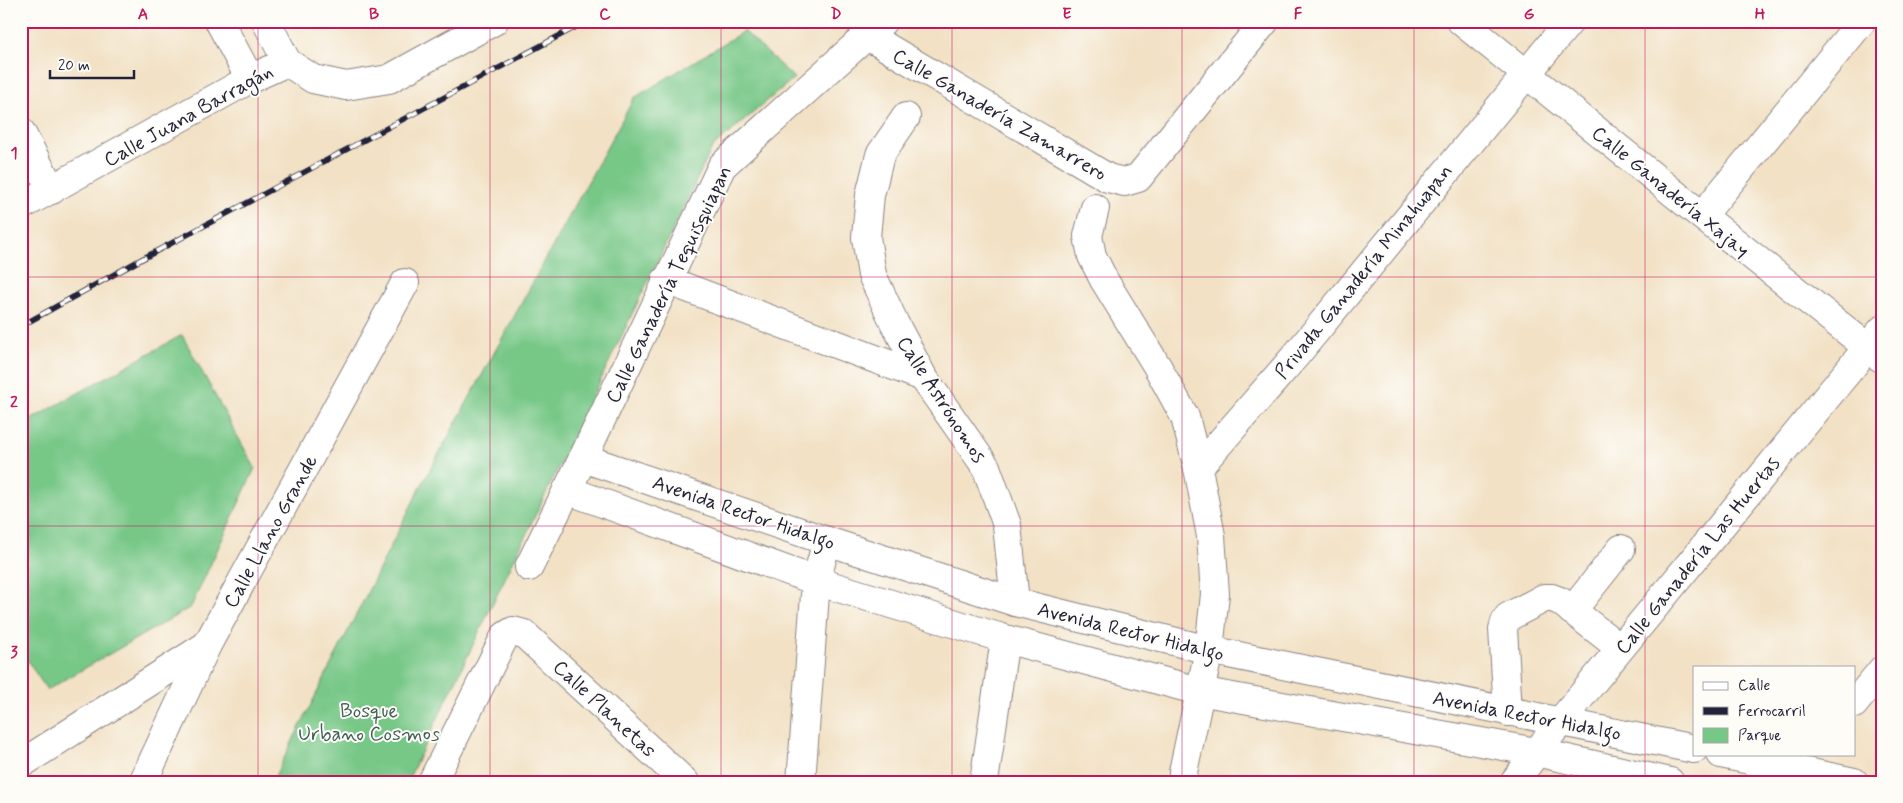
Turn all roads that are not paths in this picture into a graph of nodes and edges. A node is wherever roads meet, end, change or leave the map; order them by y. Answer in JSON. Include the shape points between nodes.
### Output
{"nodes":[{"id":1,"x":219,"y":21,"type":"edge"},
{"id":2,"x":266,"y":21,"type":"edge"},
{"id":3,"x":494,"y":21,"type":"edge"},
{"id":4,"x":1265,"y":21,"type":"edge"},
{"id":5,"x":1461,"y":21,"type":"edge"},
{"id":6,"x":1570,"y":21,"type":"edge"},
{"id":7,"x":1862,"y":21,"type":"edge"},
{"id":8,"x":874,"y":28,"type":"edge"},
{"id":9,"x":287,"y":62,"type":"junction"},
{"id":10,"x":1526,"y":73,"type":"junction"},
{"id":11,"x":250,"y":79,"type":"junction"},
{"id":12,"x":906,"y":117,"type":"dead end"},
{"id":13,"x":21,"y":132,"type":"edge"},
{"id":14,"x":52,"y":190,"type":"junction"},
{"id":15,"x":21,"y":206,"type":"edge"},
{"id":16,"x":1095,"y":208,"type":"dead end"},
{"id":17,"x":1702,"y":216,"type":"junction"},
{"id":18,"x":666,"y":280,"type":"junction"},
{"id":19,"x":405,"y":283,"type":"dead end"},
{"id":20,"x":1877,"y":346,"type":"edge"},
{"id":21,"x":923,"y":377,"type":"junction"},
{"id":22,"x":583,"y":458,"type":"junction"},
{"id":23,"x":1198,"y":468,"type":"junction"},
{"id":24,"x":567,"y":490,"type":"junction"},
{"id":25,"x":827,"y":541,"type":"junction"},
{"id":26,"x":1621,"y":549,"type":"dead end"},
{"id":27,"x":529,"y":567,"type":"dead end"},
{"id":28,"x":816,"y":581,"type":"junction"},
{"id":29,"x":1015,"y":602,"type":"junction"},
{"id":30,"x":1572,"y":611,"type":"junction"},
{"id":31,"x":1005,"y":639,"type":"junction"},
{"id":32,"x":207,"y":646,"type":"junction"},
{"id":33,"x":1620,"y":648,"type":"junction"},
{"id":34,"x":1209,"y":650,"type":"junction"},
{"id":35,"x":1882,"y":670,"type":"edge"},
{"id":36,"x":1199,"y":691,"type":"junction"},
{"id":37,"x":1856,"y":702,"type":"edge"},
{"id":38,"x":1508,"y":712,"type":"junction"},
{"id":39,"x":1560,"y":722,"type":"junction"},
{"id":40,"x":1693,"y":749,"type":"edge"},
{"id":41,"x":1536,"y":752,"type":"junction"},
{"id":42,"x":1732,"y":756,"type":"edge"},
{"id":43,"x":21,"y":764,"type":"edge"},
{"id":44,"x":1801,"y":769,"type":"edge"},
{"id":45,"x":142,"y":782,"type":"edge"},
{"id":46,"x":432,"y":782,"type":"edge"},
{"id":47,"x":685,"y":782,"type":"edge"},
{"id":48,"x":801,"y":782,"type":"edge"},
{"id":49,"x":984,"y":782,"type":"edge"},
{"id":50,"x":1184,"y":782,"type":"edge"},
{"id":51,"x":1514,"y":782,"type":"edge"},
{"id":52,"x":1670,"y":782,"type":"edge"},
{"id":53,"x":1854,"y":782,"type":"edge"}],
"edges":[{"from":1,"to":11,"type":"street"},
{"from":2,"to":9,"type":"street"},
{"from":3,"to":9,"type":"street","name":"Calle Juana Barragán","via":[[389,79],[346,86],[313,79]]},
{"from":4,"to":8,"type":"street","name":"Calle Ganadería Zamarrero","via":[[1138,178],[1124,182],[1108,178]]},
{"from":5,"to":10,"type":"street","name":"Calle Ganadería Xajay"},
{"from":6,"to":10,"type":"street","name":"Privada Ganadería Minahuapan"},
{"from":7,"to":17,"type":"street"},
{"from":8,"to":18,"type":"street","name":"Calle Ganadería Tequisquiapan","via":[[722,166]]},
{"from":9,"to":11,"type":"street","name":"Calle Juana Barragán"},
{"from":10,"to":17,"type":"street","name":"Calle Ganadería Xajay"},
{"from":10,"to":23,"type":"street","name":"Privada Ganadería Minahuapan","via":[[1297,354]]},
{"from":11,"to":14,"type":"street","name":"Calle Juana Barragán"},
{"from":12,"to":21,"type":"street","name":"Calle Astrónomos","via":[[880,155],[870,195],[866,236],[872,275]]},
{"from":13,"to":14,"type":"street"},
{"from":14,"to":15,"type":"street","name":"Calle Juana Barragán"},
{"from":16,"to":23,"type":"street","via":[[1088,236],[1092,256],[1184,417]]},
{"from":17,"to":20,"type":"street","name":"Calle Ganadería Xajay"},
{"from":18,"to":21,"type":"street"},
{"from":18,"to":22,"type":"street","name":"Calle Ganadería Tequisquiapan"},
{"from":19,"to":32,"type":"street","name":"Calle Llano Grande"},
{"from":20,"to":33,"type":"street","name":"Calle Ganadería Las Huertas"},
{"from":21,"to":29,"type":"street","name":"Calle Astrónomos","via":[[986,467],[1007,525]]},
{"from":22,"to":24,"type":"street","name":"Calle Ganadería Tequisquiapan"},
{"from":22,"to":25,"type":"street","name":"Avenida Rector Hidalgo"},
{"from":23,"to":34,"type":"street","via":[[1211,536],[1215,594]]},
{"from":24,"to":27,"type":"street","name":"Calle Ganadería Tequisquiapan"},
{"from":24,"to":28,"type":"street","name":"Avenida Rector Hidalgo"},
{"from":25,"to":28,"type":"street"},
{"from":25,"to":29,"type":"street","name":"Avenida Rector Hidalgo"},
{"from":26,"to":30,"type":"street"},
{"from":28,"to":31,"type":"street","name":"Avenida Rector Hidalgo"},
{"from":28,"to":48,"type":"street"},
{"from":29,"to":34,"type":"street","name":"Avenida Rector Hidalgo"},
{"from":30,"to":33,"type":"street"},
{"from":30,"to":38,"type":"street","via":[[1552,598],[1544,598],[1508,617],[1503,629]]},
{"from":31,"to":36,"type":"street","name":"Avenida Rector Hidalgo"},
{"from":31,"to":49,"type":"street"},
{"from":32,"to":43,"type":"street"},
{"from":32,"to":45,"type":"street","name":"Calle Llano Grande"},
{"from":33,"to":39,"type":"street","name":"Calle Ganadería Las Huertas"},
{"from":34,"to":36,"type":"street"},
{"from":34,"to":38,"type":"street","name":"Avenida Rector Hidalgo"},
{"from":35,"to":37,"type":"street"},
{"from":36,"to":41,"type":"street","name":"Avenida Rector Hidalgo"},
{"from":36,"to":50,"type":"street","via":[[1183,772]]},
{"from":38,"to":39,"type":"street","name":"Avenida Rector Hidalgo"},
{"from":39,"to":40,"type":"street","name":"Avenida Rector Hidalgo"},
{"from":39,"to":41,"type":"street","name":"Calle Ganadería Las Huertas"},
{"from":41,"to":51,"type":"street","name":"Calle Ganadería Las Huertas"},
{"from":41,"to":52,"type":"street","name":"Avenida Rector Hidalgo"},
{"from":42,"to":44,"type":"street"},
{"from":44,"to":53,"type":"street"},
{"from":46,"to":47,"type":"street","name":"Calle Planetas","via":[[506,636],[513,631],[524,634]]}]}
